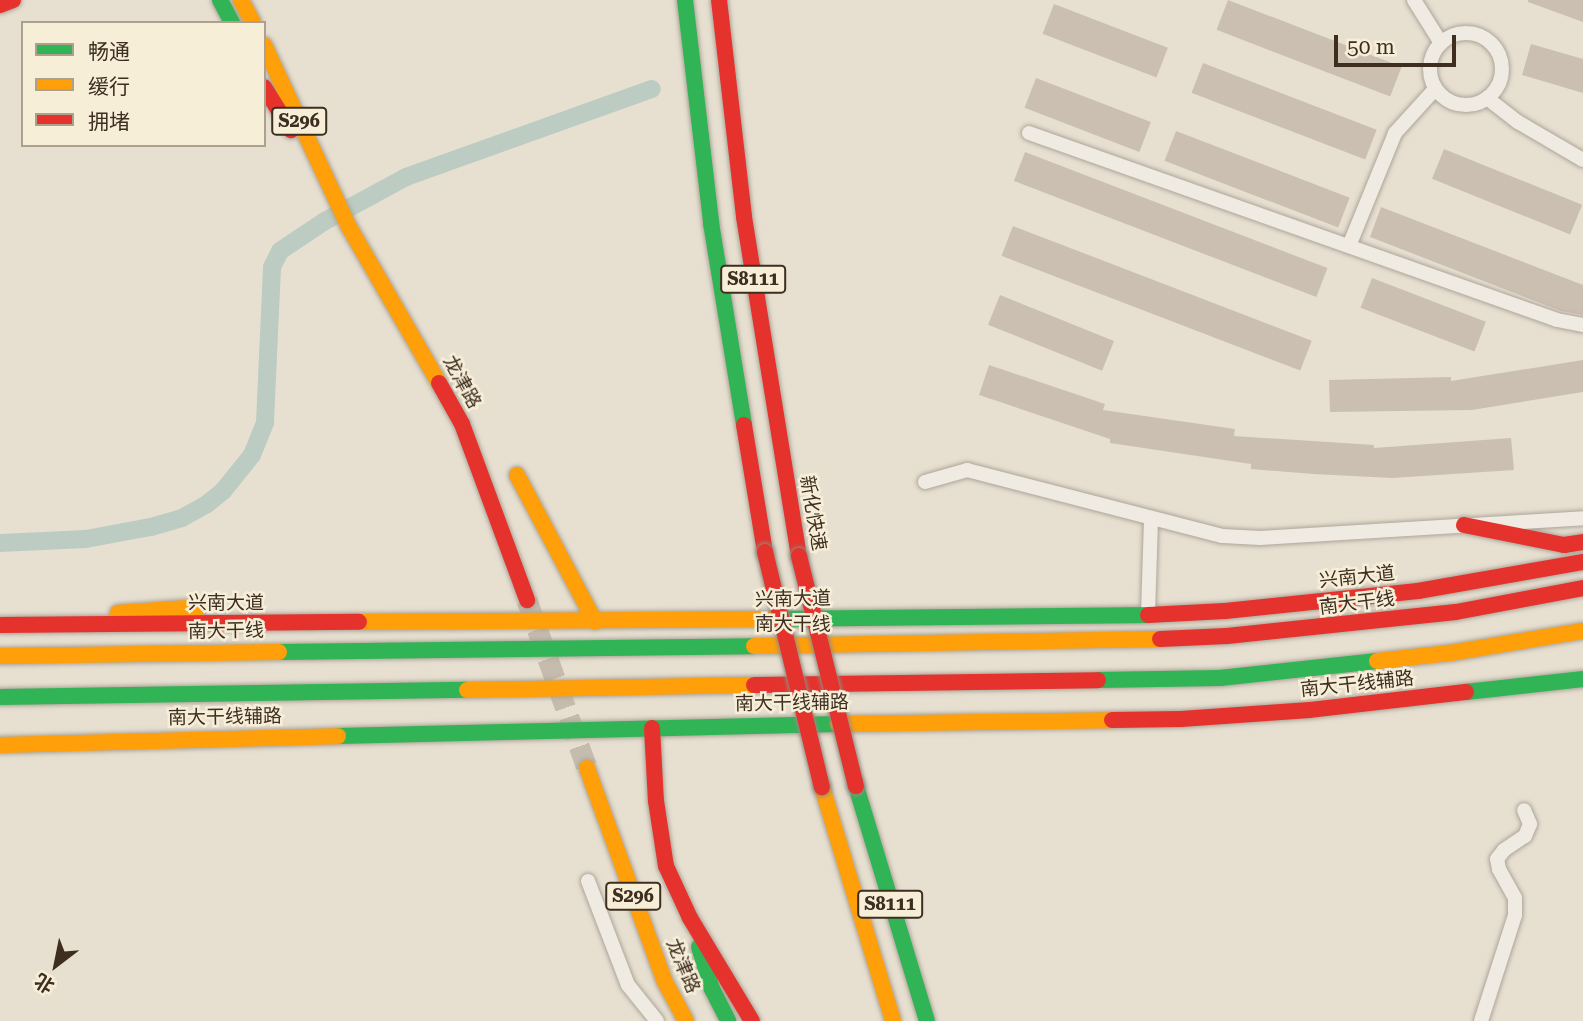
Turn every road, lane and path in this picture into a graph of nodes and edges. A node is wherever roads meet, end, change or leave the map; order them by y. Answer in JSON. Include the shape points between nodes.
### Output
{"nodes":[{"id":1,"x":13,"y":0,"type":"edge"},
{"id":2,"x":220,"y":0,"type":"edge"},
{"id":3,"x":241,"y":0,"type":"edge"},
{"id":4,"x":685,"y":0,"type":"edge"},
{"id":5,"x":719,"y":0,"type":"edge"},
{"id":6,"x":1414,"y":0,"type":"edge"},
{"id":7,"x":0,"y":5,"type":"edge"},
{"id":8,"x":231,"y":21,"type":"edge"},
{"id":9,"x":252,"y":21,"type":"edge"},
{"id":10,"x":1441,"y":43,"type":"junction"},
{"id":11,"x":266,"y":50,"type":"edge"},
{"id":12,"x":1435,"y":89,"type":"junction"},
{"id":13,"x":266,"y":90,"type":"edge"},
{"id":14,"x":1487,"y":98,"type":"junction"},
{"id":15,"x":1029,"y":133,"type":"dead end"},
{"id":16,"x":1583,"y":160,"type":"edge"},
{"id":17,"x":334,"y":197,"type":"junction"},
{"id":18,"x":1349,"y":246,"type":"junction"},
{"id":19,"x":1583,"y":325,"type":"edge"},
{"id":20,"x":517,"y":475,"type":"dead end"},
{"id":21,"x":925,"y":482,"type":"dead end"},
{"id":22,"x":1583,"y":518,"type":"edge"},
{"id":23,"x":1151,"y":519,"type":"junction"},
{"id":24,"x":1464,"y":525,"type":"junction"},
{"id":25,"x":1583,"y":542,"type":"edge"},
{"id":26,"x":1583,"y":562,"type":"edge"},
{"id":27,"x":1583,"y":588,"type":"edge"},
{"id":28,"x":527,"y":600,"type":"tunnel mouth"},
{"id":29,"x":200,"y":607,"type":"dead end"},
{"id":30,"x":1148,"y":615,"type":"junction"},
{"id":31,"x":594,"y":622,"type":"junction"},
{"id":32,"x":0,"y":623,"type":"edge"},
{"id":33,"x":1583,"y":631,"type":"edge"},
{"id":34,"x":0,"y":656,"type":"edge"},
{"id":35,"x":1583,"y":679,"type":"edge"},
{"id":36,"x":0,"y":697,"type":"edge"},
{"id":37,"x":652,"y":728,"type":"junction"},
{"id":38,"x":0,"y":745,"type":"edge"},
{"id":39,"x":587,"y":768,"type":"tunnel mouth"},
{"id":40,"x":1524,"y":810,"type":"dead end"},
{"id":41,"x":588,"y":881,"type":"dead end"},
{"id":42,"x":690,"y":918,"type":"junction"},
{"id":43,"x":657,"y":1021,"type":"edge"},
{"id":44,"x":686,"y":1021,"type":"edge"},
{"id":45,"x":728,"y":1021,"type":"edge"},
{"id":46,"x":752,"y":1021,"type":"edge"},
{"id":47,"x":892,"y":1021,"type":"edge"},
{"id":48,"x":927,"y":1021,"type":"edge"},
{"id":49,"x":1481,"y":1021,"type":"edge"}],
"edges":[{"from":1,"to":7,"type":"main road"},
{"from":2,"to":8,"type":"main road"},
{"from":3,"to":9,"type":"main road"},
{"from":4,"to":47,"type":"main road","number":"S8111","bridge":true,"via":[[711,223],[765,552],[822,787]]},
{"from":5,"to":48,"type":"main road","name":"新化快速","number":"S8111","bridge":true,"via":[[744,218],[800,556],[856,786]]},
{"from":6,"to":10,"type":"street"},
{"from":10,"to":12,"type":"street","via":[[1430,63]]},
{"from":10,"to":14,"type":"street","via":[[1461,34],[1483,38],[1492,45],[1502,66],[1501,78]]},
{"from":11,"to":17,"type":"main road","name":"龙津路","number":"S296"},
{"from":12,"to":14,"type":"street","via":[[1452,103],[1464,105]]},
{"from":12,"to":18,"type":"street","via":[[1395,133]]},
{"from":13,"to":17,"type":"main road","name":"龙津路","number":"S296"},
{"from":14,"to":16,"type":"street"},
{"from":15,"to":18,"type":"street"},
{"from":17,"to":28,"type":"main road","name":"龙津路","number":"S296","via":[[462,424]]},
{"from":18,"to":19,"type":"street","via":[[1557,320]]},
{"from":20,"to":31,"type":"main road"},
{"from":21,"to":23,"type":"street","via":[[967,470]]},
{"from":22,"to":24,"type":"street"},
{"from":23,"to":24,"type":"street","via":[[1223,536],[1260,538]]},
{"from":23,"to":30,"type":"street"},
{"from":24,"to":25,"type":"main road","via":[[1564,545]]},
{"from":26,"to":30,"type":"main road","name":"兴南大道","via":[[1418,591]]},
{"from":27,"to":34,"type":"main road","name":"南大干线","via":[[1456,612],[1227,636],[1055,643]]},
{"from":29,"to":32,"type":"main road"},
{"from":30,"to":31,"type":"main road","name":"兴南大道"},
{"from":31,"to":32,"type":"main road","name":"兴南大道"},
{"from":33,"to":36,"type":"main road","via":[[1450,653],[1220,678]]},
{"from":35,"to":37,"type":"main road","name":"南大干线辅路","via":[[1240,716]]},
{"from":37,"to":38,"type":"main road","name":"南大干线辅路"},
{"from":37,"to":42,"type":"main road","via":[[661,847],[671,883]]},
{"from":39,"to":44,"type":"main road","name":"龙津路","number":"S296","via":[[661,972]]},
{"from":40,"to":49,"type":"street","via":[[1530,824],[1525,836],[1497,859],[1514,898],[1515,915]]},
{"from":41,"to":43,"type":"street","via":[[628,985]]},
{"from":42,"to":45,"type":"main road","via":[[712,989]]},
{"from":42,"to":46,"type":"main road"}]}
